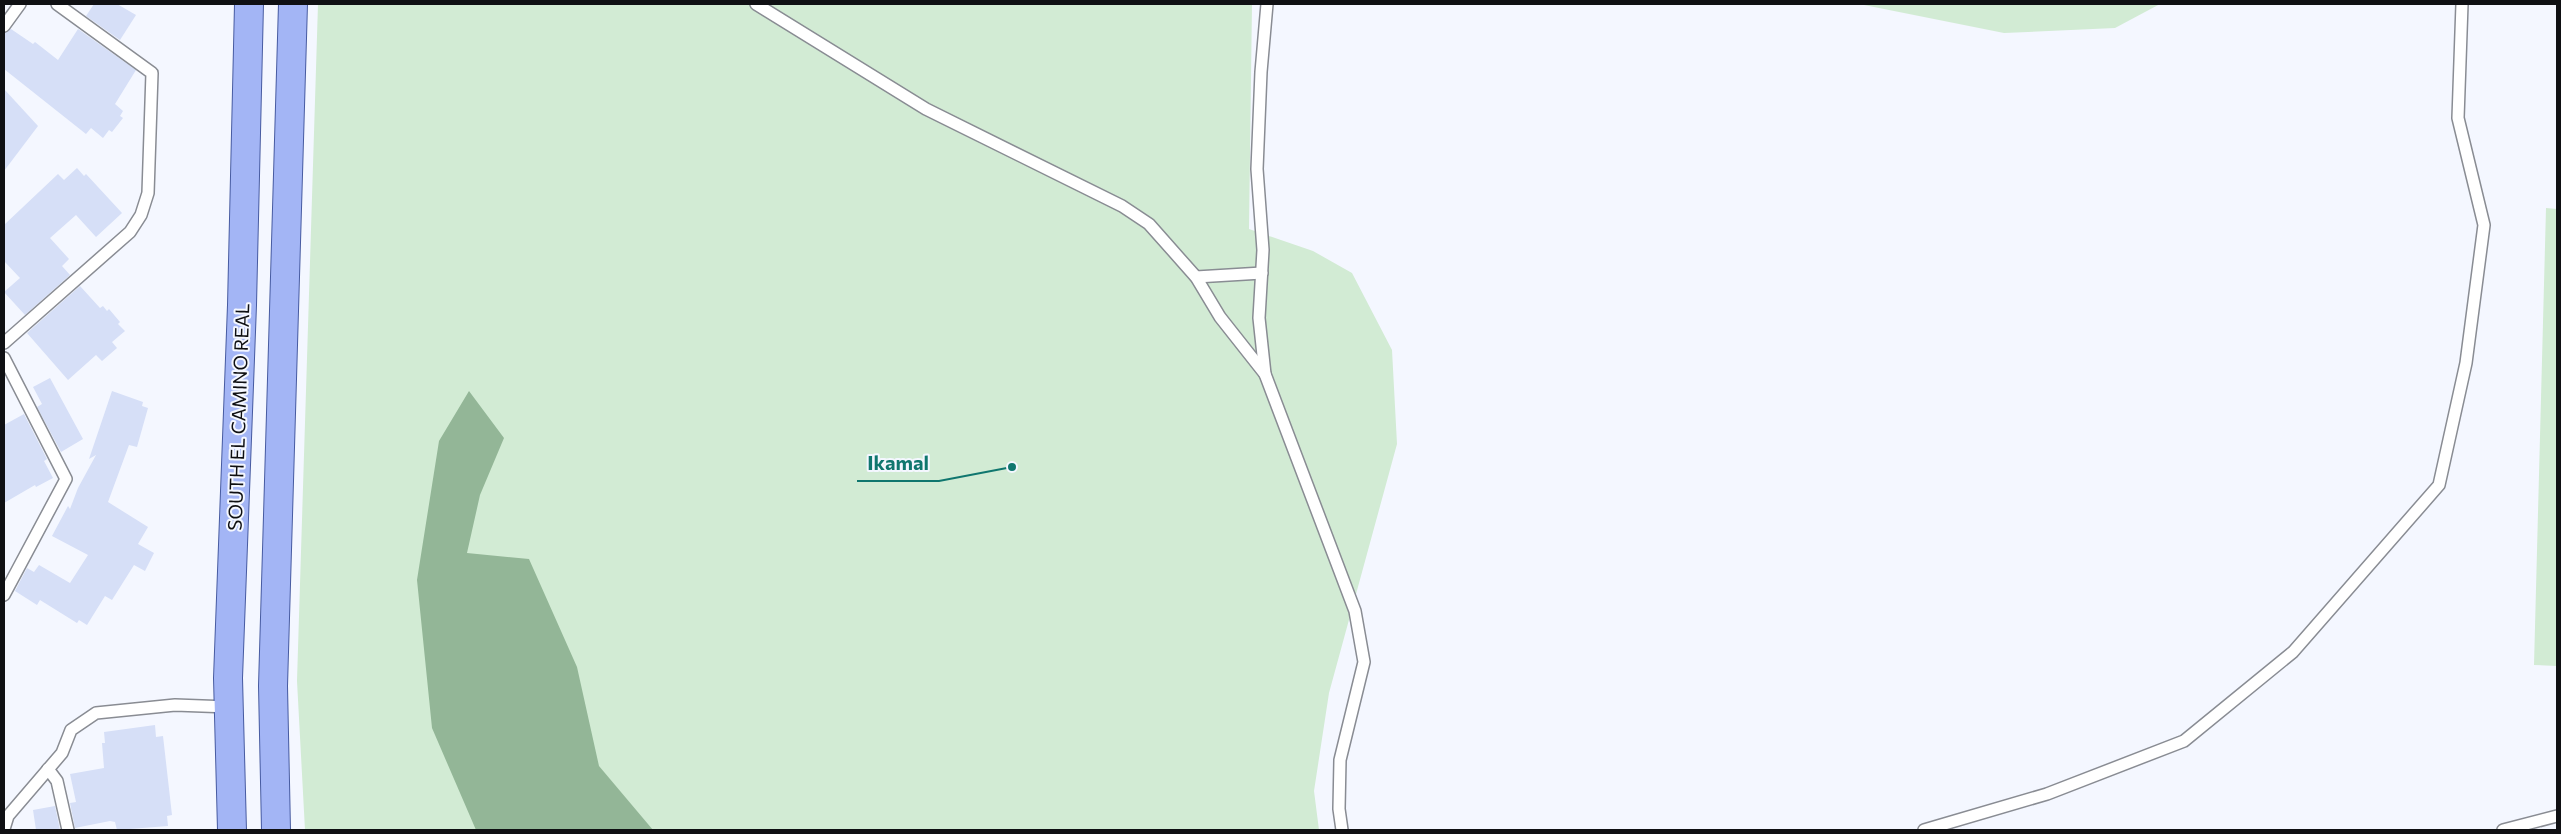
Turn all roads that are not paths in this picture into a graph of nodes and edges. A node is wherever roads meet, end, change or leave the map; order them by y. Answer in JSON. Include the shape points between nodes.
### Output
{"nodes":[{"id":1,"x":20,"y":4,"type":"edge"},
{"id":2,"x":57,"y":4,"type":"edge"},
{"id":3,"x":249,"y":4,"type":"edge"},
{"id":4,"x":293,"y":4,"type":"edge"},
{"id":5,"x":756,"y":4,"type":"edge"},
{"id":6,"x":1267,"y":4,"type":"edge"},
{"id":7,"x":2462,"y":4,"type":"edge"},
{"id":8,"x":4,"y":26,"type":"edge"},
{"id":9,"x":1262,"y":274,"type":"junction"},
{"id":10,"x":1196,"y":277,"type":"junction"},
{"id":11,"x":4,"y":344,"type":"edge"},
{"id":12,"x":4,"y":358,"type":"edge"},
{"id":13,"x":1265,"y":374,"type":"junction"},
{"id":14,"x":4,"y":595,"type":"edge"},
{"id":15,"x":229,"y":707,"type":"junction"},
{"id":16,"x":48,"y":769,"type":"junction"},
{"id":17,"x":2557,"y":816,"type":"edge"},
{"id":18,"x":4,"y":829,"type":"edge"},
{"id":19,"x":68,"y":830,"type":"edge"},
{"id":20,"x":232,"y":830,"type":"edge"},
{"id":21,"x":276,"y":830,"type":"edge"},
{"id":22,"x":1342,"y":830,"type":"edge"},
{"id":23,"x":1924,"y":830,"type":"edge"},
{"id":24,"x":2503,"y":830,"type":"edge"}],
"edges":[{"from":1,"to":8,"type":"lane"},
{"from":2,"to":11,"type":"lane","via":[[152,73],[148,193],[141,216],[130,232]]},
{"from":3,"to":15,"type":"main road","name":"SOUTH EL CAMINO REAL"},
{"from":4,"to":21,"type":"main road","via":[[273,686]]},
{"from":5,"to":10,"type":"lane","via":[[926,109],[1122,206],[1149,224]]},
{"from":6,"to":9,"type":"lane","via":[[1257,169]]},
{"from":7,"to":23,"type":"lane","via":[[2458,118],[2484,225],[2466,364],[2439,485],[2293,652],[2184,741],[2047,794]]},
{"from":9,"to":10,"type":"lane"},
{"from":9,"to":13,"type":"lane","via":[[1260,318]]},
{"from":10,"to":13,"type":"lane","via":[[1220,317]]},
{"from":12,"to":14,"type":"lane","via":[[66,480]]},
{"from":13,"to":22,"type":"lane","via":[[1355,611],[1364,662],[1340,760]]},
{"from":15,"to":16,"type":"lane","via":[[174,705],[96,713],[71,730],[62,753]]},
{"from":15,"to":20,"type":"main road","name":"SOUTH EL CAMINO REAL"},
{"from":16,"to":18,"type":"lane","via":[[8,816]]},
{"from":16,"to":19,"type":"lane","via":[[58,782]]},
{"from":17,"to":24,"type":"lane"}]}
